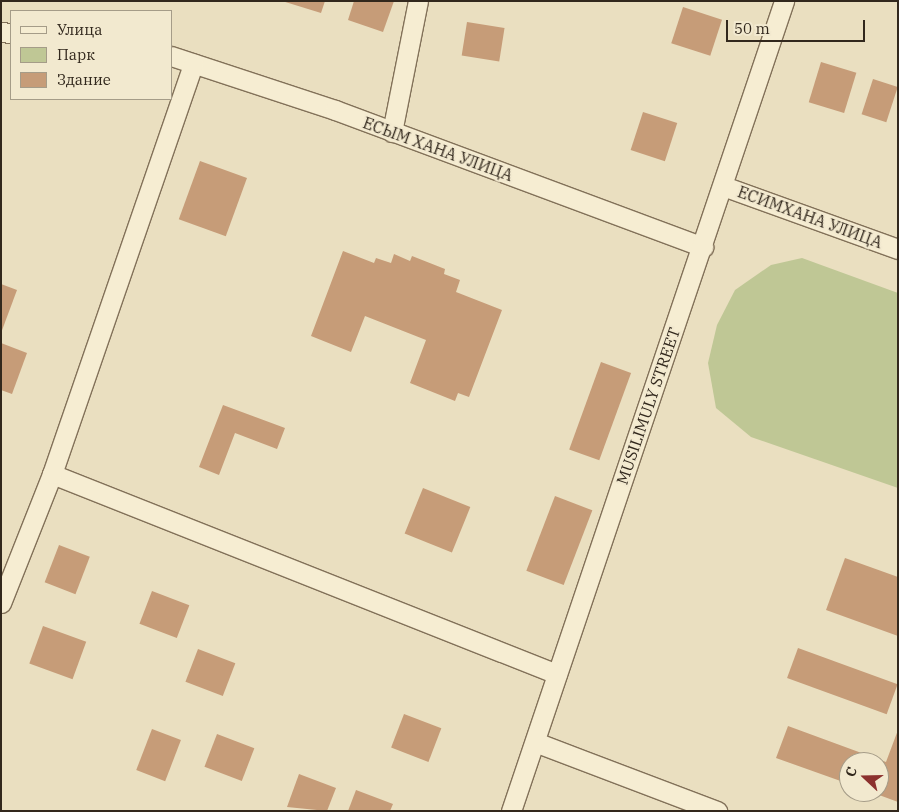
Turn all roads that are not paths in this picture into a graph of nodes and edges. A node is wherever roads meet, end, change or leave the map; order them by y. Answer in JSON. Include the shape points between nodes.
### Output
{"nodes":[{"id":1,"x":418,"y":1,"type":"edge"},
{"id":2,"x":784,"y":1,"type":"edge"},
{"id":3,"x":172,"y":56,"type":"edge"},
{"id":4,"x":194,"y":64,"type":"junction"},
{"id":5,"x":392,"y":132,"type":"junction"},
{"id":6,"x":723,"y":186,"type":"junction"},
{"id":7,"x":703,"y":247,"type":"junction"},
{"id":8,"x":898,"y":249,"type":"edge"},
{"id":9,"x":52,"y":474,"type":"junction"},
{"id":10,"x":1,"y":603,"type":"edge"},
{"id":11,"x":558,"y":674,"type":"junction"},
{"id":12,"x":535,"y":742,"type":"junction"},
{"id":13,"x":511,"y":811,"type":"edge"},
{"id":14,"x":717,"y":811,"type":"edge"}],
"edges":[{"from":1,"to":5,"type":"street"},
{"from":2,"to":6,"type":"street","name":"MUSILIMULY STREET"},
{"from":3,"to":4,"type":"street","name":"ЕСЫМ ХАНА УЛИЦА"},
{"from":4,"to":5,"type":"street","name":"ЕСЫМ ХАНА УЛИЦА"},
{"from":4,"to":9,"type":"street"},
{"from":5,"to":7,"type":"street","name":"ЕСЫМ ХАНА УЛИЦА"},
{"from":6,"to":7,"type":"street","name":"MUSILIMULY STREET"},
{"from":6,"to":8,"type":"street","name":"ЕСИМХАНА УЛИЦА"},
{"from":7,"to":11,"type":"street","name":"MUSILIMULY STREET"},
{"from":9,"to":10,"type":"street"},
{"from":9,"to":11,"type":"street"},
{"from":11,"to":12,"type":"street","name":"MUSILIMULY STREET"},
{"from":12,"to":13,"type":"street","name":"MUSILIMULY STREET"},
{"from":12,"to":14,"type":"street"}]}
